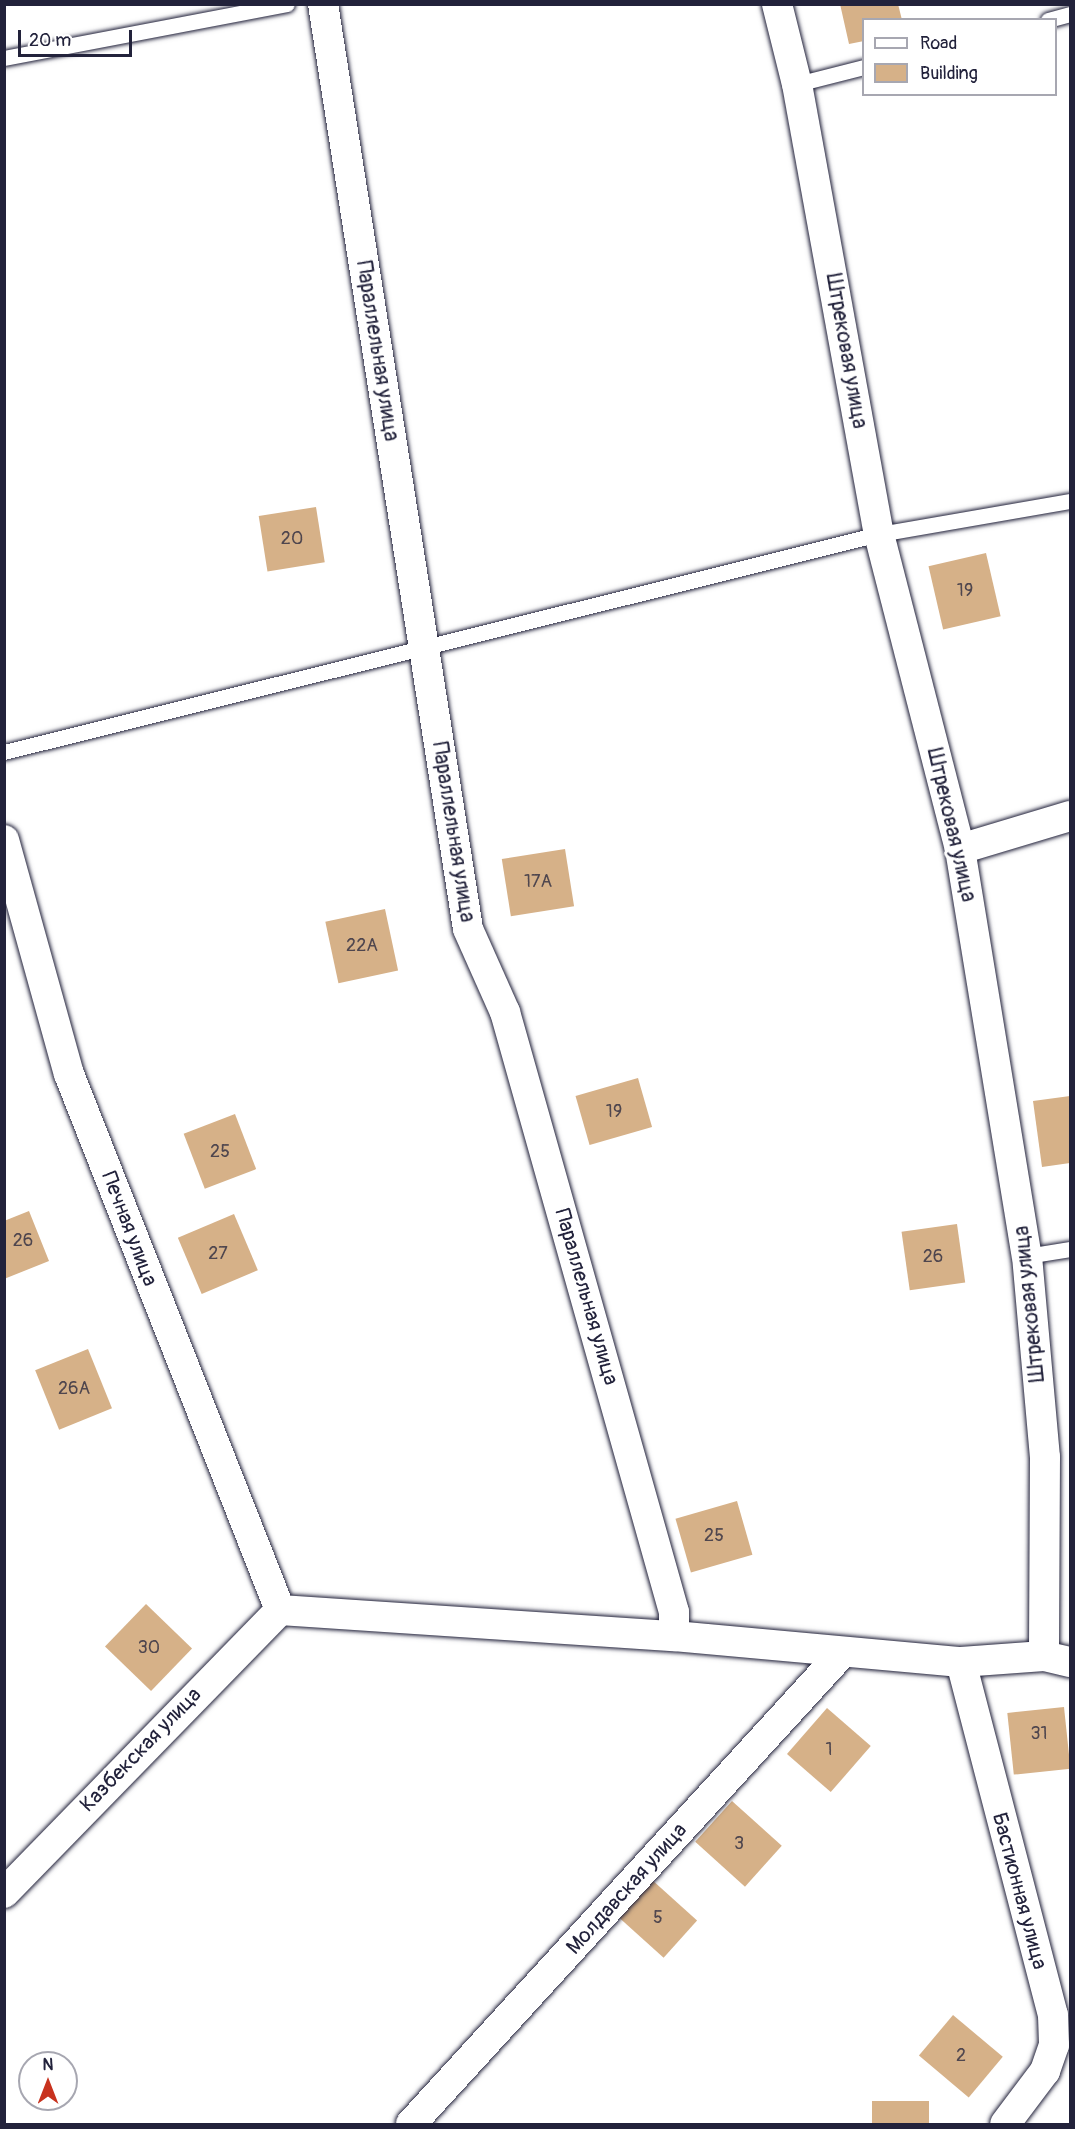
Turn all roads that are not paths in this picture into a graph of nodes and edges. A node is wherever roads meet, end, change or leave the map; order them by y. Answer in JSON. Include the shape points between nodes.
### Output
{"nodes":[{"id":1,"x":287,"y":4,"type":"edge"},
{"id":2,"x":323,"y":4,"type":"edge"},
{"id":3,"x":777,"y":4,"type":"edge"},
{"id":4,"x":1071,"y":14,"type":"edge"},
{"id":5,"x":1056,"y":18,"type":"edge"},
{"id":6,"x":4,"y":58,"type":"edge"},
{"id":7,"x":862,"y":68,"type":"edge"},
{"id":8,"x":797,"y":84,"type":"junction"},
{"id":9,"x":1071,"y":501,"type":"edge"},
{"id":10,"x":879,"y":534,"type":"junction"},
{"id":11,"x":423,"y":649,"type":"junction"},
{"id":12,"x":4,"y":752,"type":"edge"},
{"id":13,"x":1071,"y":816,"type":"edge"},
{"id":14,"x":4,"y":840,"type":"edge"},
{"id":15,"x":960,"y":849,"type":"junction"},
{"id":16,"x":1071,"y":1249,"type":"edge"},
{"id":17,"x":1027,"y":1256,"type":"junction"},
{"id":18,"x":280,"y":1610,"type":"junction"},
{"id":19,"x":674,"y":1636,"type":"junction"},
{"id":20,"x":842,"y":1653,"type":"junction"},
{"id":21,"x":1057,"y":1659,"type":"edge"},
{"id":22,"x":961,"y":1662,"type":"junction"},
{"id":23,"x":4,"y":1893,"type":"edge"},
{"id":24,"x":1017,"y":2120,"type":"edge"},
{"id":25,"x":411,"y":2124,"type":"edge"}],
"edges":[{"from":1,"to":6,"type":"lane"},
{"from":2,"to":11,"type":"street","name":"Параллельная улица"},
{"from":3,"to":8,"type":"street","name":"Штрековая улица"},
{"from":4,"to":5,"type":"lane"},
{"from":7,"to":8,"type":"lane"},
{"from":8,"to":10,"type":"street","name":"Штрековая улица"},
{"from":9,"to":10,"type":"lane"},
{"from":10,"to":11,"type":"lane"},
{"from":10,"to":15,"type":"street","name":"Штрековая улица"},
{"from":11,"to":12,"type":"lane"},
{"from":11,"to":19,"type":"street","name":"Параллельная улица","via":[[468,929],[505,1012],[674,1612]]},
{"from":13,"to":15,"type":"street"},
{"from":14,"to":18,"type":"street","name":"Печная улица","via":[[69,1074]]},
{"from":15,"to":17,"type":"street","name":"Штрековая улица"},
{"from":16,"to":17,"type":"lane"},
{"from":17,"to":21,"type":"street","name":"Штрековая улица","via":[[1045,1457]]},
{"from":18,"to":19,"type":"street"},
{"from":18,"to":23,"type":"street","name":"Казбекская улица"},
{"from":19,"to":20,"type":"street"},
{"from":20,"to":22,"type":"street"},
{"from":20,"to":25,"type":"street","name":"Молдавская улица"},
{"from":21,"to":22,"type":"street"},
{"from":22,"to":24,"type":"street","name":"Бастионная улица","via":[[1053,2015],[1054,2045],[1045,2072]]}]}
